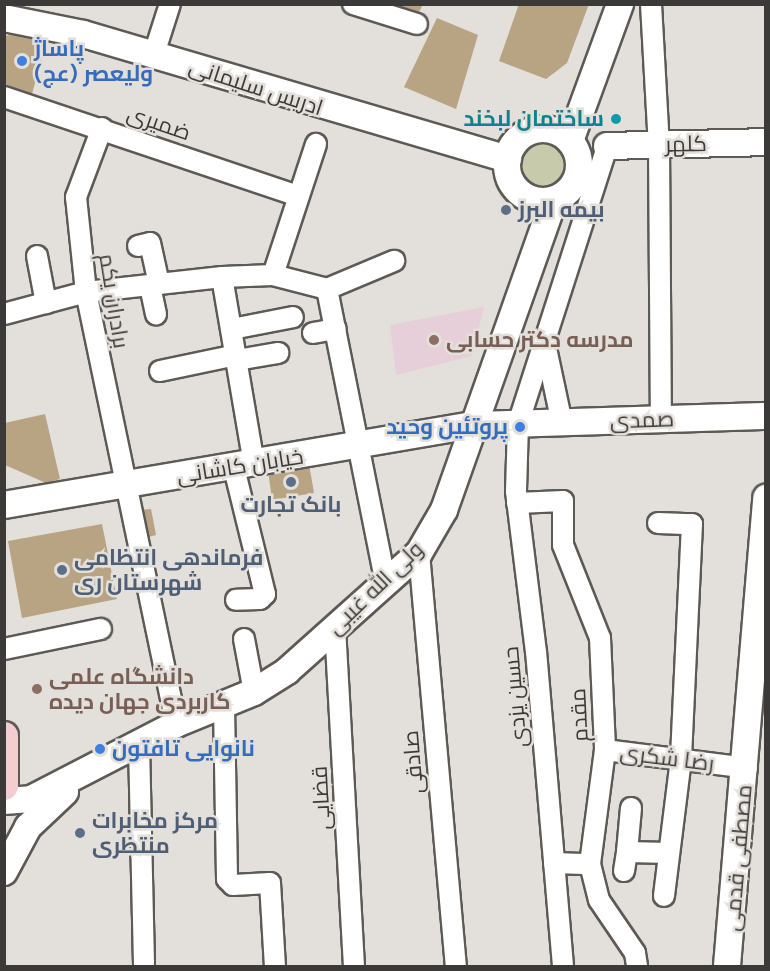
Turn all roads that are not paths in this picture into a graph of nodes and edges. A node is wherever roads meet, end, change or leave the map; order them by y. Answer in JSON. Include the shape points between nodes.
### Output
{"nodes":[{"id":1,"x":170,"y":4,"type":"edge"},
{"id":2,"x":353,"y":4,"type":"edge"},
{"id":3,"x":620,"y":4,"type":"edge"},
{"id":4,"x":651,"y":4,"type":"edge"},
{"id":5,"x":4,"y":18,"type":"edge"},
{"id":6,"x":417,"y":24,"type":"dead end"},
{"id":7,"x":154,"y":54,"type":"junction"},
{"id":8,"x":4,"y":97,"type":"edge"},
{"id":9,"x":102,"y":128,"type":"junction"},
{"id":10,"x":570,"y":141,"type":"junction"},
{"id":11,"x":765,"y":142,"type":"edge"},
{"id":12,"x":316,"y":144,"type":"dead end"},
{"id":13,"x":659,"y":145,"type":"junction"},
{"id":14,"x":607,"y":146,"type":"joint"},
{"id":15,"x":508,"y":159,"type":"junction"},
{"id":16,"x":298,"y":196,"type":"junction"},
{"id":17,"x":554,"y":200,"type":"junction"},
{"id":18,"x":138,"y":246,"type":"dead end"},
{"id":19,"x":37,"y":256,"type":"dead end"},
{"id":20,"x":394,"y":261,"type":"dead end"},
{"id":21,"x":273,"y":275,"type":"junction"},
{"id":22,"x":222,"y":277,"type":"junction"},
{"id":23,"x":155,"y":285,"type":"junction"},
{"id":24,"x":327,"y":289,"type":"junction"},
{"id":25,"x":86,"y":292,"type":"junction"},
{"id":26,"x":46,"y":303,"type":"junction"},
{"id":27,"x":4,"y":314,"type":"edge"},
{"id":28,"x":156,"y":314,"type":"dead end"},
{"id":29,"x":293,"y":317,"type":"dead end"},
{"id":30,"x":232,"y":329,"type":"junction"},
{"id":31,"x":336,"y":329,"type":"junction"},
{"id":32,"x":313,"y":333,"type":"dead end"},
{"id":33,"x":546,"y":346,"type":"junction"},
{"id":34,"x":278,"y":353,"type":"dead end"},
{"id":35,"x":237,"y":358,"type":"junction"},
{"id":36,"x":160,"y":371,"type":"dead end"},
{"id":37,"x":765,"y":416,"type":"edge"},
{"id":38,"x":661,"y":419,"type":"junction"},
{"id":39,"x":562,"y":423,"type":"junction"},
{"id":40,"x":518,"y":424,"type":"junction"},
{"id":41,"x":474,"y":425,"type":"junction"},
{"id":42,"x":357,"y":447,"type":"junction"},
{"id":43,"x":244,"y":466,"type":"junction"},
{"id":44,"x":123,"y":485,"type":"junction"},
{"id":45,"x":765,"y":498,"type":"edge"},
{"id":46,"x":517,"y":502,"type":"junction"},
{"id":47,"x":4,"y":505,"type":"edge"},
{"id":48,"x":658,"y":524,"type":"dead end"},
{"id":49,"x":419,"y":553,"type":"junction"},
{"id":50,"x":386,"y":585,"type":"junction"},
{"id":51,"x":236,"y":600,"type":"dead end"},
{"id":52,"x":335,"y":627,"type":"junction"},
{"id":53,"x":101,"y":629,"type":"dead end"},
{"id":54,"x":244,"y":639,"type":"dead end"},
{"id":55,"x":4,"y":649,"type":"edge"},
{"id":56,"x":254,"y":692,"type":"junction"},
{"id":57,"x":224,"y":706,"type":"junction"},
{"id":58,"x":176,"y":724,"type":"junction"},
{"id":59,"x":4,"y":736,"type":"edge"},
{"id":60,"x":5,"y":740,"type":"edge"},
{"id":61,"x":139,"y":744,"type":"junction"},
{"id":62,"x":605,"y":750,"type":"junction"},
{"id":63,"x":681,"y":759,"type":"junction"},
{"id":64,"x":93,"y":768,"type":"junction"},
{"id":65,"x":756,"y":769,"type":"edge"},
{"id":66,"x":4,"y":786,"type":"edge"},
{"id":67,"x":4,"y":801,"type":"edge"},
{"id":68,"x":631,"y":808,"type":"dead end"},
{"id":69,"x":669,"y":853,"type":"junction"},
{"id":70,"x":554,"y":863,"type":"junction"},
{"id":71,"x":590,"y":864,"type":"junction"},
{"id":72,"x":4,"y":872,"type":"edge"},
{"id":73,"x":664,"y":896,"type":"dead end"},
{"id":74,"x":144,"y":966,"type":"edge"},
{"id":75,"x":275,"y":966,"type":"edge"},
{"id":76,"x":354,"y":966,"type":"edge"},
{"id":77,"x":456,"y":966,"type":"edge"},
{"id":78,"x":563,"y":966,"type":"edge"},
{"id":79,"x":637,"y":966,"type":"edge"},
{"id":80,"x":727,"y":966,"type":"edge"}],
"edges":[{"from":1,"to":7,"type":"street"},
{"from":2,"to":6,"type":"street"},
{"from":3,"to":10,"type":"street"},
{"from":4,"to":13,"type":"street"},
{"from":5,"to":7,"type":"street","name":"ادریس سلیمانی","via":[[32,20]]},
{"from":7,"to":15,"type":"street","name":"ادریس سلیمانی"},
{"from":8,"to":9,"type":"street","name":"ضمیری"},
{"from":9,"to":16,"type":"street","name":"ضمیری"},
{"from":9,"to":25,"type":"street","name":"برادران یکم","via":[[76,197]]},
{"from":10,"to":15,"type":"street","via":[[550,130],[528,133]]},
{"from":10,"to":17,"type":"street","via":[[578,175],[573,186]]},
{"from":11,"to":13,"type":"street","name":"کلهر"},
{"from":12,"to":16,"type":"street"},
{"from":13,"to":14,"type":"street","name":"کلهر"},
{"from":13,"to":38,"type":"street"},
{"from":14,"to":33,"type":"street","name":"حسین یزدی"},
{"from":15,"to":17,"type":"street","via":[[512,183],[519,192]]},
{"from":16,"to":21,"type":"street"},
{"from":17,"to":41,"type":"street","name":"ولی الله غیبی"},
{"from":18,"to":23,"type":"street","via":[[150,243]]},
{"from":19,"to":26,"type":"street"},
{"from":20,"to":24,"type":"street"},
{"from":21,"to":22,"type":"street"},
{"from":21,"to":24,"type":"street"},
{"from":22,"to":23,"type":"street"},
{"from":22,"to":30,"type":"street"},
{"from":23,"to":25,"type":"street"},
{"from":23,"to":28,"type":"street"},
{"from":24,"to":31,"type":"street"},
{"from":25,"to":26,"type":"street"},
{"from":25,"to":44,"type":"street","name":"برادران یکم"},
{"from":26,"to":27,"type":"street"},
{"from":29,"to":30,"type":"street"},
{"from":30,"to":35,"type":"street"},
{"from":31,"to":32,"type":"street"},
{"from":31,"to":42,"type":"street"},
{"from":33,"to":39,"type":"street"},
{"from":33,"to":40,"type":"street","name":"حسین یزدی"},
{"from":34,"to":35,"type":"street"},
{"from":35,"to":36,"type":"street"},
{"from":35,"to":43,"type":"street"},
{"from":37,"to":38,"type":"street","name":"صمدی"},
{"from":38,"to":39,"type":"street","name":"صمدی"},
{"from":39,"to":40,"type":"street","name":"صمدی"},
{"from":40,"to":41,"type":"street","name":"صمدی"},
{"from":40,"to":46,"type":"street","name":"حسین یزدی"},
{"from":41,"to":42,"type":"street","name":"خیابان کاشانی"},
{"from":41,"to":49,"type":"street","name":"ولی الله غیبی","via":[[444,510]]},
{"from":42,"to":43,"type":"street","name":"خیابان کاشانی"},
{"from":42,"to":50,"type":"street"},
{"from":43,"to":44,"type":"street","name":"خیابان کاشانی"},
{"from":43,"to":51,"type":"street","via":[[265,594],[260,599]]},
{"from":44,"to":47,"type":"street","name":"خیابان کاشانی"},
{"from":44,"to":58,"type":"street","name":"برادران یکم"},
{"from":45,"to":65,"type":"street","name":"مصطفی قدمی"},
{"from":46,"to":62,"type":"street","name":"مقدم","via":[[563,501],[563,545],[600,638]]},
{"from":46,"to":70,"type":"street","name":"حسین یزدی"},
{"from":48,"to":63,"type":"street","via":[[692,524]]},
{"from":49,"to":50,"type":"street","name":"ولی الله غیبی"},
{"from":49,"to":77,"type":"street","name":"صادقی"},
{"from":50,"to":52,"type":"street","name":"ولی الله غیبی"},
{"from":52,"to":56,"type":"street","name":"ولی الله غیبی"},
{"from":52,"to":76,"type":"street","name":"قضایی"},
{"from":53,"to":55,"type":"street"},
{"from":54,"to":56,"type":"street"},
{"from":56,"to":57,"type":"street","name":"ولی الله غیبی"},
{"from":57,"to":58,"type":"street","name":"ولی الله غیبی"},
{"from":57,"to":75,"type":"street","via":[[227,879],[232,885],[270,883]]},
{"from":58,"to":61,"type":"street","name":"ولی الله غیبی"},
{"from":59,"to":60,"type":"main road"},
{"from":60,"to":66,"type":"main road"},
{"from":61,"to":64,"type":"street","name":"ولی الله غیبی"},
{"from":61,"to":74,"type":"street"},
{"from":62,"to":63,"type":"street","name":"رضا شکری"},
{"from":62,"to":71,"type":"street","name":"مقدم"},
{"from":63,"to":65,"type":"street","name":"رضا شکری"},
{"from":63,"to":69,"type":"street"},
{"from":64,"to":67,"type":"street","name":"ولی الله غیبی","via":[[31,799]]},
{"from":64,"to":72,"type":"street","via":[[28,827]]},
{"from":65,"to":80,"type":"street","name":"مصطفی قدمی"},
{"from":68,"to":69,"type":"street","via":[[626,862]]},
{"from":69,"to":73,"type":"street"},
{"from":70,"to":71,"type":"street"},
{"from":70,"to":78,"type":"street","name":"حسین یزدی"},
{"from":71,"to":79,"type":"street","name":"مقدم","via":[[599,900],[635,953]]}]}
